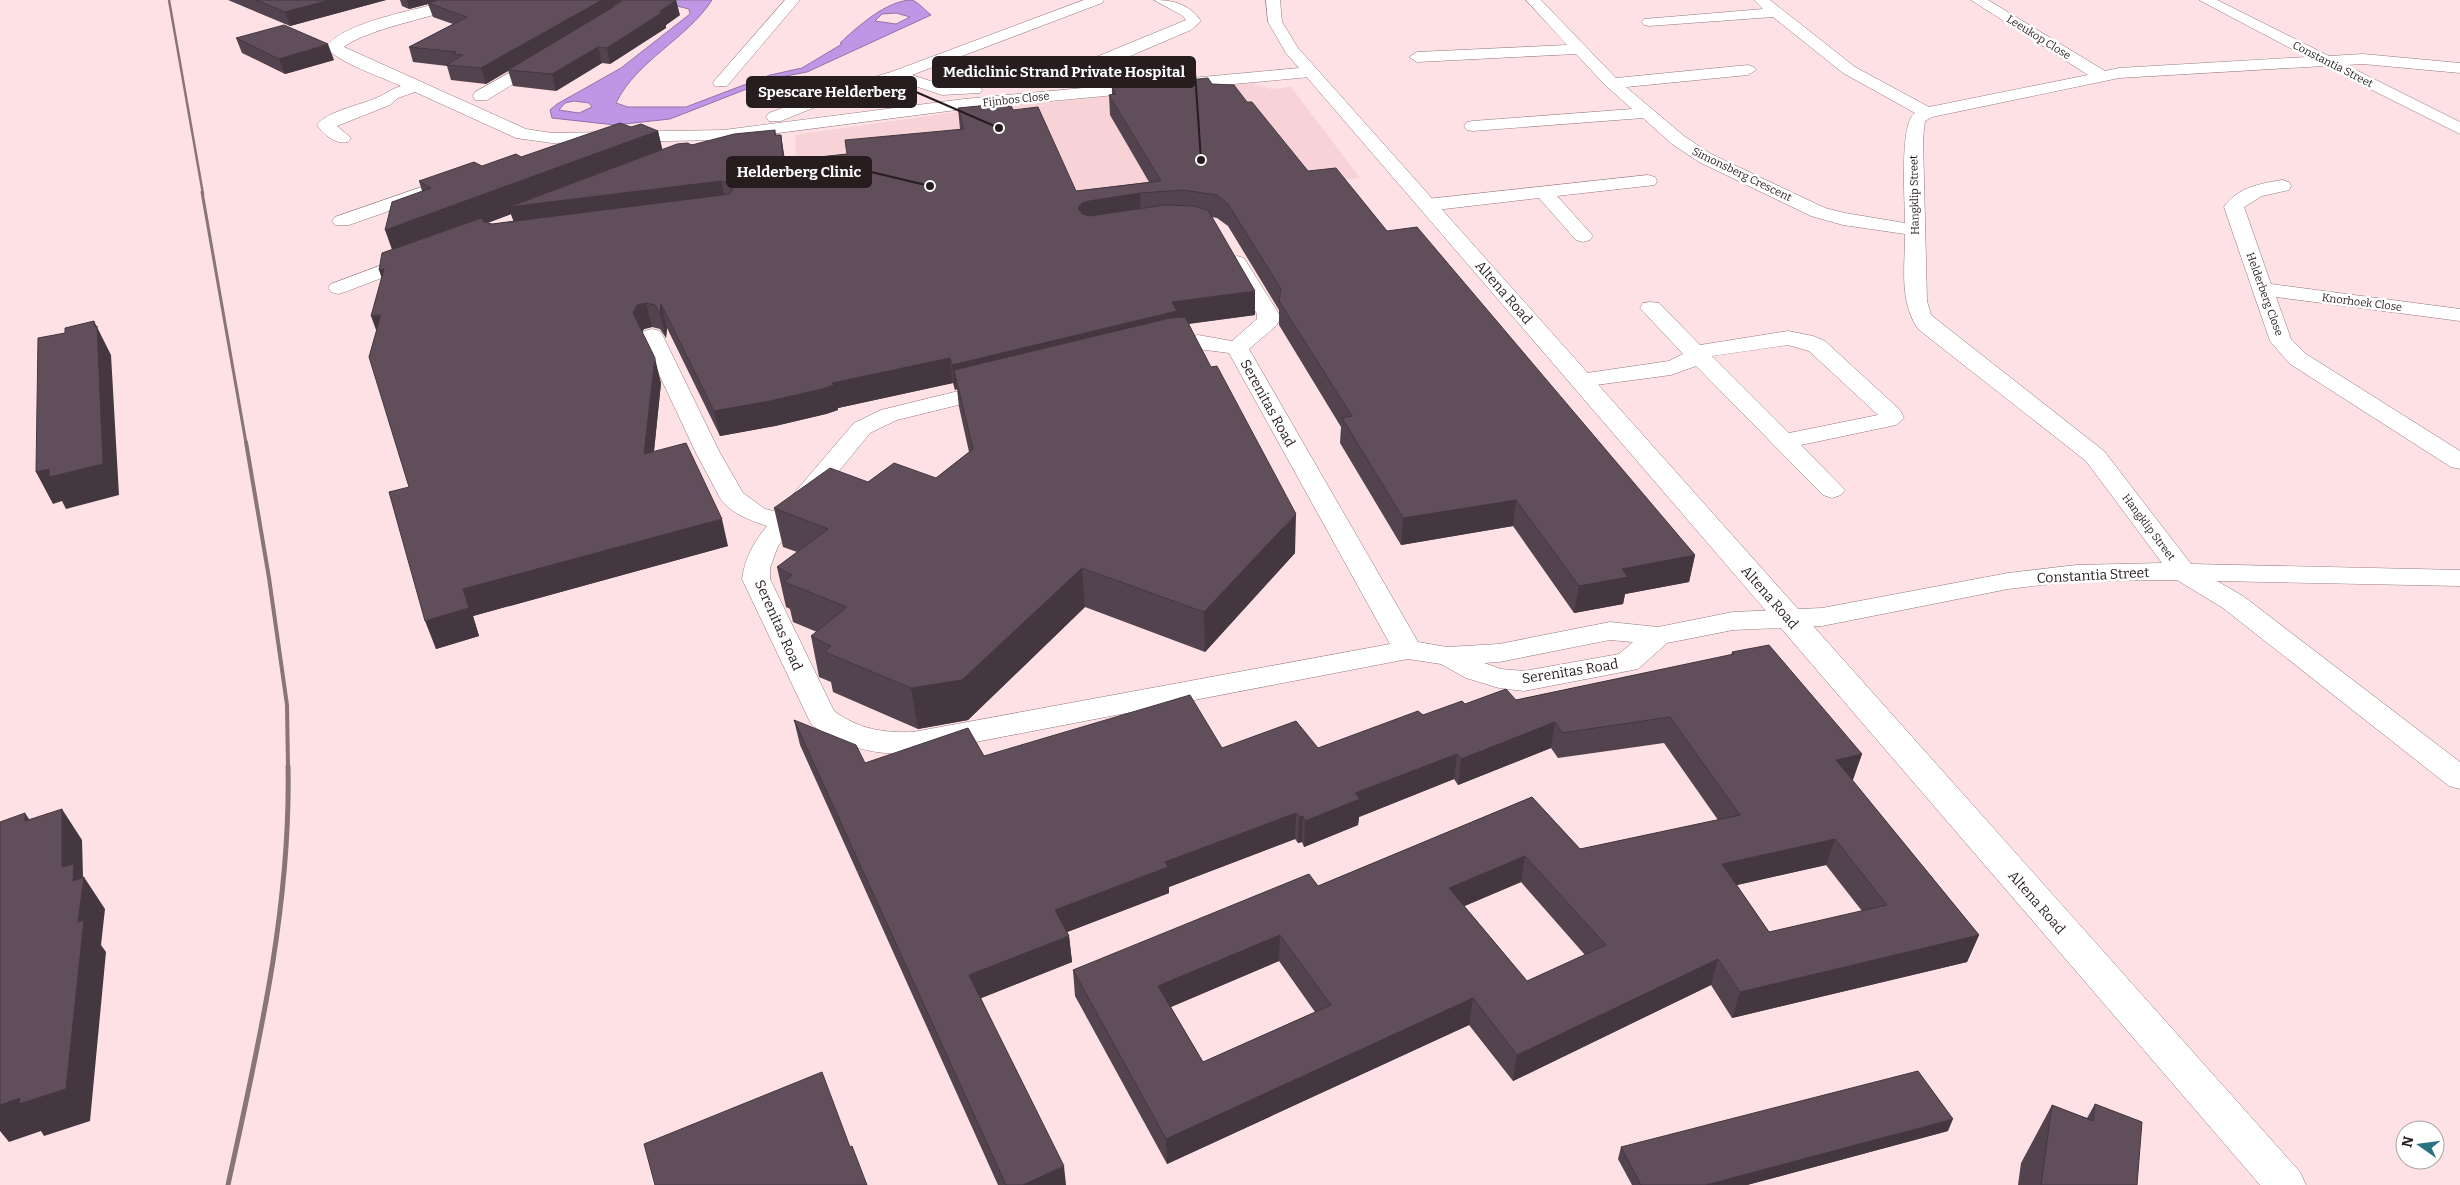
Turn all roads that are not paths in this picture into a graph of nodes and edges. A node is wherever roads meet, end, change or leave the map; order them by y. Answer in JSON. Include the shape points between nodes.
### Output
{"nodes":[{"id":1,"x":465,"y":0,"type":"edge"},
{"id":2,"x":793,"y":0,"type":"edge"},
{"id":3,"x":1067,"y":0,"type":"edge"},
{"id":4,"x":1161,"y":0,"type":"edge"},
{"id":5,"x":1273,"y":0,"type":"edge"},
{"id":6,"x":1534,"y":0,"type":"edge"},
{"id":7,"x":1760,"y":0,"type":"edge"},
{"id":8,"x":1978,"y":0,"type":"edge"},
{"id":9,"x":2206,"y":0,"type":"edge"},
{"id":10,"x":1090,"y":2,"type":"edge"},
{"id":11,"x":1775,"y":12,"type":"junction"},
{"id":12,"x":1649,"y":22,"type":"dead end"},
{"id":13,"x":1580,"y":49,"type":"junction"},
{"id":14,"x":558,"y":50,"type":"edge"},
{"id":15,"x":1417,"y":57,"type":"dead end"},
{"id":16,"x":2325,"y":60,"type":"junction"},
{"id":17,"x":2460,"y":68,"type":"edge"},
{"id":18,"x":1748,"y":70,"type":"dead end"},
{"id":19,"x":1310,"y":72,"type":"junction"},
{"id":20,"x":897,"y":75,"type":"junction"},
{"id":21,"x":2100,"y":75,"type":"junction"},
{"id":22,"x":721,"y":83,"type":"dead end"},
{"id":23,"x":1612,"y":83,"type":"junction"},
{"id":24,"x":417,"y":86,"type":"junction"},
{"id":25,"x":481,"y":96,"type":"dead end"},
{"id":26,"x":1646,"y":113,"type":"junction"},
{"id":27,"x":1927,"y":113,"type":"junction"},
{"id":28,"x":775,"y":117,"type":"dead end"},
{"id":29,"x":1473,"y":126,"type":"dead end"},
{"id":30,"x":2460,"y":129,"type":"edge"},
{"id":31,"x":598,"y":137,"type":"junction"},
{"id":32,"x":342,"y":138,"type":"dead end"},
{"id":33,"x":782,"y":146,"type":"edge"},
{"id":34,"x":713,"y":153,"type":"edge"},
{"id":35,"x":543,"y":156,"type":"edge"},
{"id":36,"x":480,"y":175,"type":"edge"},
{"id":37,"x":1648,"y":181,"type":"dead end"},
{"id":38,"x":2282,"y":186,"type":"dead end"},
{"id":39,"x":1544,"y":193,"type":"junction"},
{"id":40,"x":1427,"y":205,"type":"junction"},
{"id":41,"x":342,"y":221,"type":"dead end"},
{"id":42,"x":1915,"y":230,"type":"junction"},
{"id":43,"x":1583,"y":236,"type":"dead end"},
{"id":44,"x":1226,"y":243,"type":"edge"},
{"id":45,"x":429,"y":254,"type":"edge"},
{"id":46,"x":338,"y":288,"type":"dead end"},
{"id":47,"x":2263,"y":290,"type":"junction"},
{"id":48,"x":1651,"y":308,"type":"dead end"},
{"id":49,"x":2460,"y":315,"type":"edge"},
{"id":50,"x":652,"y":336,"type":"dead end"},
{"id":51,"x":1237,"y":348,"type":"junction"},
{"id":52,"x":1695,"y":352,"type":"junction"},
{"id":53,"x":1134,"y":355,"type":"edge"},
{"id":54,"x":1581,"y":380,"type":"junction"},
{"id":55,"x":1019,"y":383,"type":"edge"},
{"id":56,"x":1783,"y":440,"type":"junction"},
{"id":57,"x":2460,"y":462,"type":"edge"},
{"id":58,"x":1832,"y":490,"type":"dead end"},
{"id":59,"x":783,"y":522,"type":"junction"},
{"id":60,"x":2183,"y":572,"type":"junction"},
{"id":61,"x":2460,"y":578,"type":"edge"},
{"id":62,"x":1789,"y":619,"type":"junction"},
{"id":63,"x":1408,"y":650,"type":"junction"},
{"id":64,"x":2460,"y":778,"type":"edge"},
{"id":65,"x":2286,"y":1185,"type":"edge"}],
"edges":[{"from":1,"to":24,"type":"street","name":"Fijnbos Close","via":[[374,26],[334,47]]},
{"from":2,"to":22,"type":"street"},
{"from":3,"to":10,"type":"street"},
{"from":4,"to":20,"type":"street","via":[[1188,13],[1194,21],[1054,80],[950,92]]},
{"from":5,"to":19,"type":"street","name":"Altena Road","via":[[1278,30]]},
{"from":6,"to":13,"type":"street","name":"Simonsberg Crescent"},
{"from":7,"to":11,"type":"street"},
{"from":8,"to":21,"type":"street","name":"Leeukop Close"},
{"from":9,"to":16,"type":"street","name":"Constantia Street"},
{"from":10,"to":20,"type":"street"},
{"from":11,"to":12,"type":"street"},
{"from":11,"to":27,"type":"street","via":[[1849,70]]},
{"from":13,"to":15,"type":"street"},
{"from":13,"to":23,"type":"street","name":"Simonsberg Crescent"},
{"from":14,"to":25,"type":"street"},
{"from":16,"to":17,"type":"street","via":[[2374,60]]},
{"from":16,"to":21,"type":"street"},
{"from":16,"to":30,"type":"street","name":"Constantia Street"},
{"from":18,"to":23,"type":"street"},
{"from":19,"to":31,"type":"street","name":"Fijnbos Close","via":[[964,104],[813,134]]},
{"from":19,"to":40,"type":"street","name":"Altena Road"},
{"from":20,"to":28,"type":"street","via":[[837,93]]},
{"from":21,"to":27,"type":"street"},
{"from":23,"to":26,"type":"street","name":"Simonsberg Crescent"},
{"from":24,"to":31,"type":"street","name":"Fijnbos Close","via":[[529,136]]},
{"from":24,"to":32,"type":"street","via":[[326,125]]},
{"from":26,"to":29,"type":"street"},
{"from":26,"to":42,"type":"street","name":"Simonsberg Crescent","via":[[1705,158],[1818,212]]},
{"from":27,"to":42,"type":"street","name":"Hangklip Street","via":[[1917,119],[1914,140]]},
{"from":31,"to":35,"type":"street"},
{"from":33,"to":34,"type":"street"},
{"from":36,"to":41,"type":"street","via":[[432,188]]},
{"from":37,"to":39,"type":"street"},
{"from":38,"to":47,"type":"street","name":"Helderberg Close","via":[[2245,196],[2234,206]]},
{"from":39,"to":40,"type":"street"},
{"from":39,"to":43,"type":"street"},
{"from":40,"to":54,"type":"street","name":"Altena Road"},
{"from":42,"to":60,"type":"street","name":"Hangklip Street","via":[[1916,301],[1926,324],[2095,456]]},
{"from":44,"to":51,"type":"street","via":[[1268,314],[1268,321]]},
{"from":45,"to":46,"type":"street"},
{"from":47,"to":49,"type":"street","name":"Knorhoek Close"},
{"from":47,"to":57,"type":"street","name":"Helderberg Close","via":[[2282,341],[2298,359]]},
{"from":48,"to":52,"type":"street"},
{"from":50,"to":59,"type":"street","via":[[733,498],[756,514]]},
{"from":51,"to":53,"type":"street","name":"Serenitas Road","via":[[1198,342]]},
{"from":51,"to":63,"type":"street","name":"Serenitas Road"},
{"from":52,"to":54,"type":"street","via":[[1692,359],[1671,368]]},
{"from":52,"to":56,"type":"street"},
{"from":52,"to":56,"type":"street","via":[[1788,338],[1805,341],[1817,346],[1892,415],[1888,420]]},
{"from":54,"to":62,"type":"street","name":"Altena Road"},
{"from":55,"to":59,"type":"street","name":"Serenitas Road","via":[[871,422],[852,438]]},
{"from":56,"to":58,"type":"street"},
{"from":59,"to":63,"type":"street","name":"Serenitas Road","via":[[765,545],[756,579],[822,717],[848,735],[876,742],[895,744],[931,740]]},
{"from":60,"to":61,"type":"street","name":"Constantia Street"},
{"from":60,"to":62,"type":"street","name":"Constantia Street","via":[[2043,576],[1822,617]]},
{"from":60,"to":64,"type":"street","via":[[2233,602]]},
{"from":62,"to":63,"type":"street","name":"Serenitas Road","via":[[1733,621],[1658,636],[1628,662],[1524,681],[1476,671],[1446,656]]},
{"from":62,"to":65,"type":"street","name":"Altena Road"}]}
